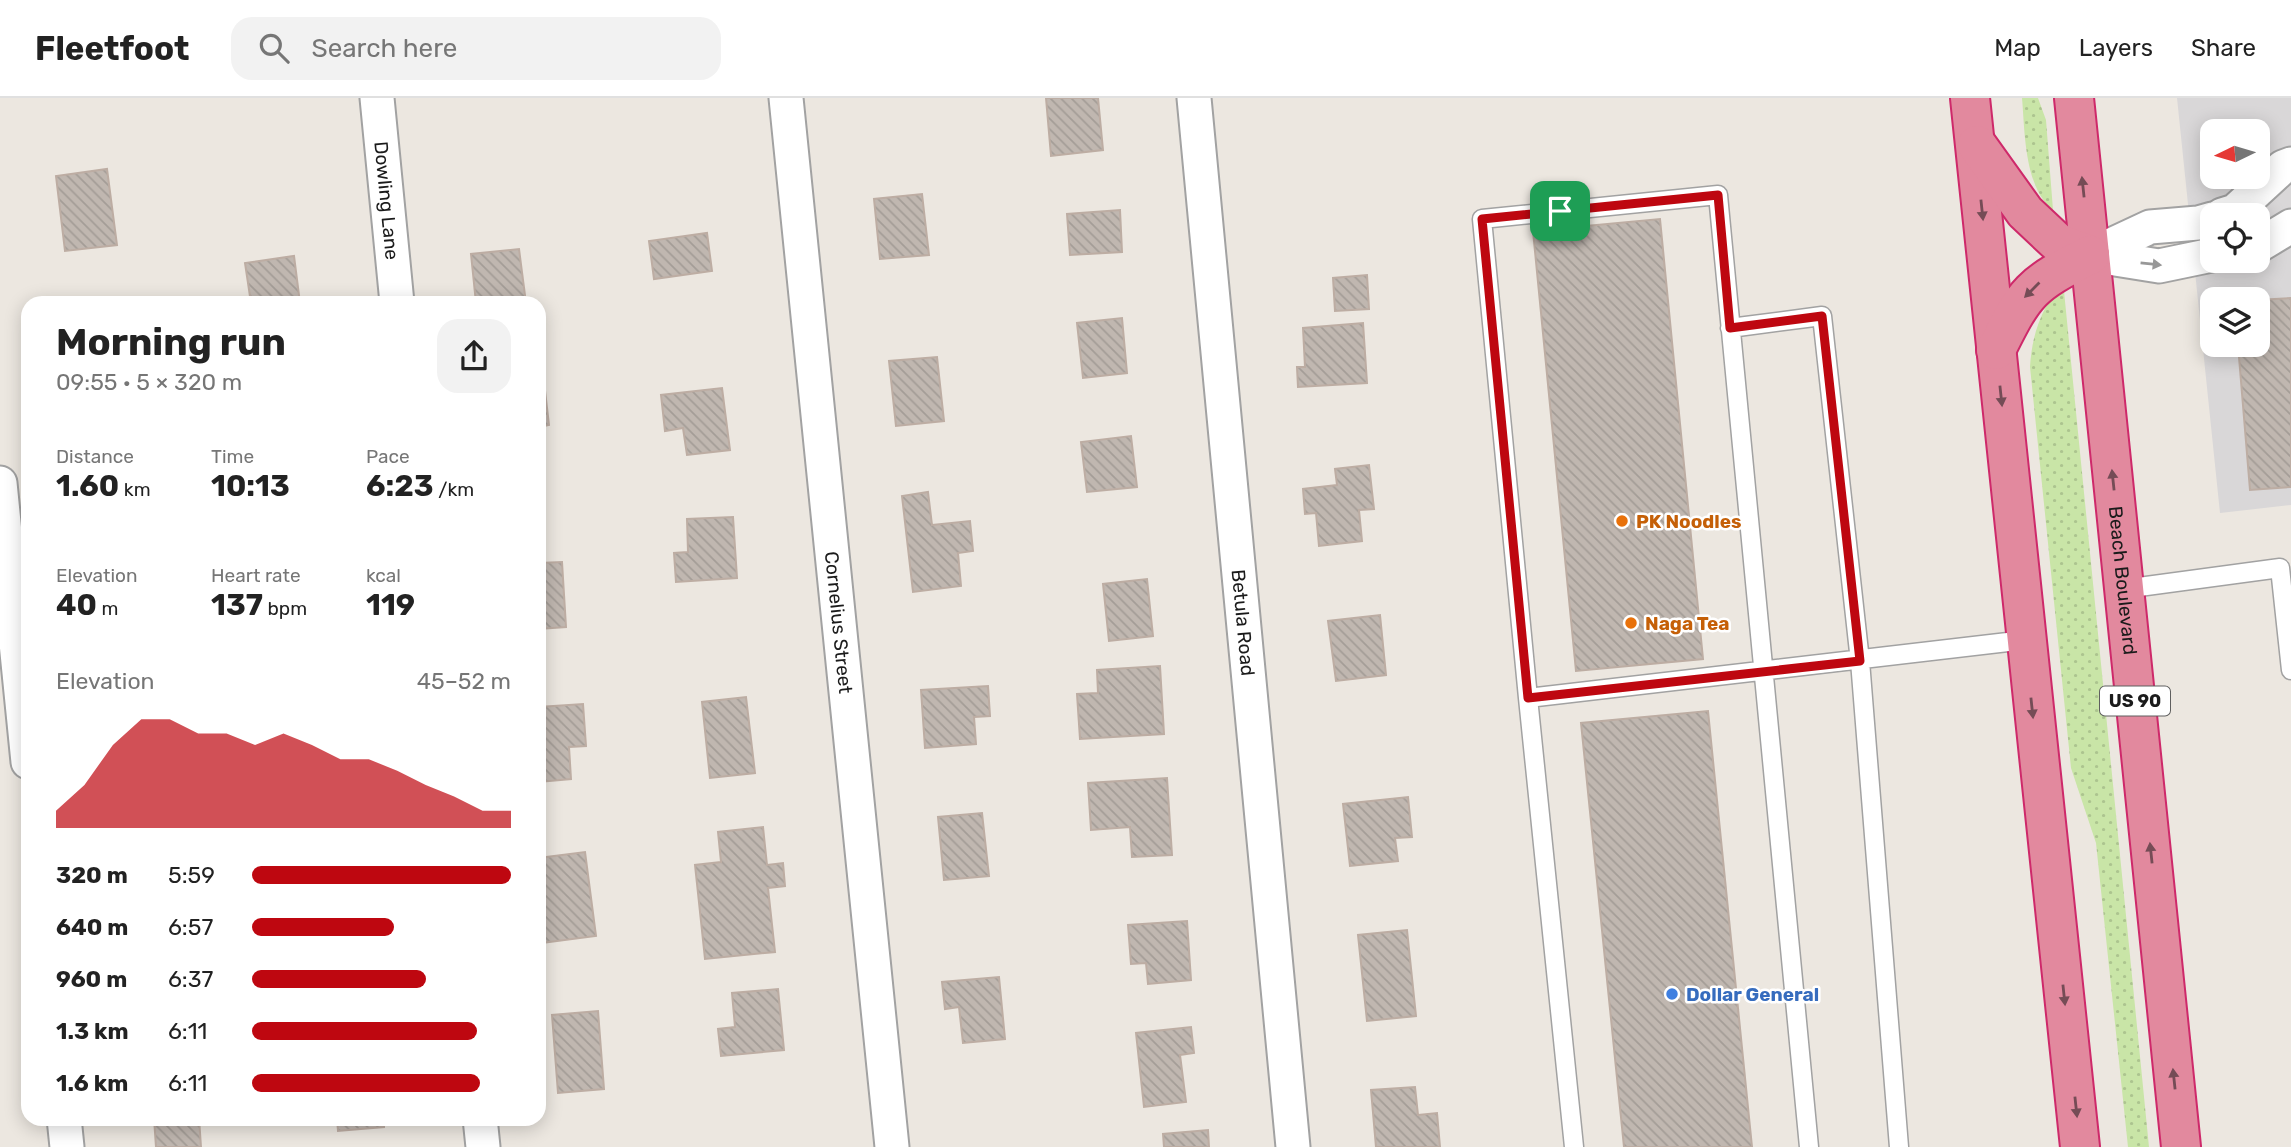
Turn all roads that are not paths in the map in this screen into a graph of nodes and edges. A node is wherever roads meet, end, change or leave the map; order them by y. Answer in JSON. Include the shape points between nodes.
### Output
{"nodes":[{"id":1,"x":377,"y":98,"type":"edge"},
{"id":2,"x":786,"y":98,"type":"edge"},
{"id":3,"x":1194,"y":98,"type":"edge"},
{"id":4,"x":1970,"y":98,"type":"edge"},
{"id":5,"x":2074,"y":98,"type":"edge"},
{"id":6,"x":1975,"y":142,"type":"junction"},
{"id":7,"x":2291,"y":164,"type":"edge"},
{"id":8,"x":2244,"y":203,"type":"edge"},
{"id":9,"x":2200,"y":222,"type":"edge"},
{"id":10,"x":2291,"y":226,"type":"edge"},
{"id":11,"x":2270,"y":239,"type":"edge"},
{"id":12,"x":2090,"y":255,"type":"junction"},
{"id":13,"x":2200,"y":257,"type":"edge"},
{"id":14,"x":396,"y":296,"type":"edge"},
{"id":15,"x":1730,"y":328,"type":"junction"},
{"id":16,"x":1996,"y":350,"type":"junction"},
{"id":17,"x":0,"y":483,"type":"edge"},
{"id":18,"x":2286,"y":567,"type":"edge"},
{"id":19,"x":2124,"y":589,"type":"junction"},
{"id":20,"x":2025,"y":640,"type":"junction"},
{"id":21,"x":1860,"y":661,"type":"junction"},
{"id":22,"x":2291,"y":670,"type":"edge"},
{"id":23,"x":1763,"y":672,"type":"junction"},
{"id":24,"x":21,"y":692,"type":"edge"},
{"id":25,"x":1528,"y":698,"type":"junction"},
{"id":26,"x":65,"y":1126,"type":"edge"},
{"id":27,"x":481,"y":1126,"type":"edge"},
{"id":28,"x":67,"y":1147,"type":"edge"},
{"id":29,"x":483,"y":1147,"type":"edge"},
{"id":30,"x":892,"y":1147,"type":"edge"},
{"id":31,"x":1293,"y":1147,"type":"edge"},
{"id":32,"x":1574,"y":1147,"type":"edge"},
{"id":33,"x":1809,"y":1147,"type":"edge"},
{"id":34,"x":1899,"y":1147,"type":"edge"},
{"id":35,"x":2080,"y":1147,"type":"edge"},
{"id":36,"x":2181,"y":1147,"type":"edge"}],
"edges":[{"from":1,"to":14,"type":"street","name":"Dowling Lane"},
{"from":2,"to":30,"type":"street","name":"Cornelius Street"},
{"from":3,"to":31,"type":"street","name":"Betula Road"},
{"from":4,"to":6,"type":"highway"},
{"from":12,"to":5,"type":"highway","name":"Beach Boulevard","number":"US 90","one_way":true},
{"from":6,"to":12,"type":"highway","via":[[2025,212],[2058,243]]},
{"from":6,"to":16,"type":"highway","one_way":true},
{"from":7,"to":8,"type":"street"},
{"from":9,"to":12,"type":"street","via":[[2150,227]]},
{"from":10,"to":11,"type":"street"},
{"from":12,"to":13,"type":"street","one_way":true,"via":[[2159,266]]},
{"from":12,"to":16,"type":"highway","one_way":true,"via":[[2046,276],[2018,304]]},
{"from":19,"to":12,"type":"highway","name":"Beach Boulevard","number":"US 90","one_way":true},
{"from":15,"to":21,"type":"lane","via":[[1822,316]]},
{"from":15,"to":23,"type":"lane"},
{"from":15,"to":25,"type":"lane","via":[[1718,195],[1482,219]]},
{"from":16,"to":20,"type":"highway","one_way":true},
{"from":17,"to":24,"type":"street"},
{"from":18,"to":19,"type":"lane"},
{"from":18,"to":22,"type":"lane"},
{"from":36,"to":19,"type":"highway","name":"Beach Boulevard","number":"US 90","one_way":true},
{"from":20,"to":21,"type":"lane"},
{"from":20,"to":35,"type":"highway","one_way":true},
{"from":21,"to":23,"type":"lane"},
{"from":21,"to":34,"type":"lane"},
{"from":23,"to":25,"type":"lane"},
{"from":23,"to":33,"type":"lane"},
{"from":25,"to":32,"type":"lane"},
{"from":26,"to":28,"type":"street"},
{"from":27,"to":29,"type":"street"}]}
